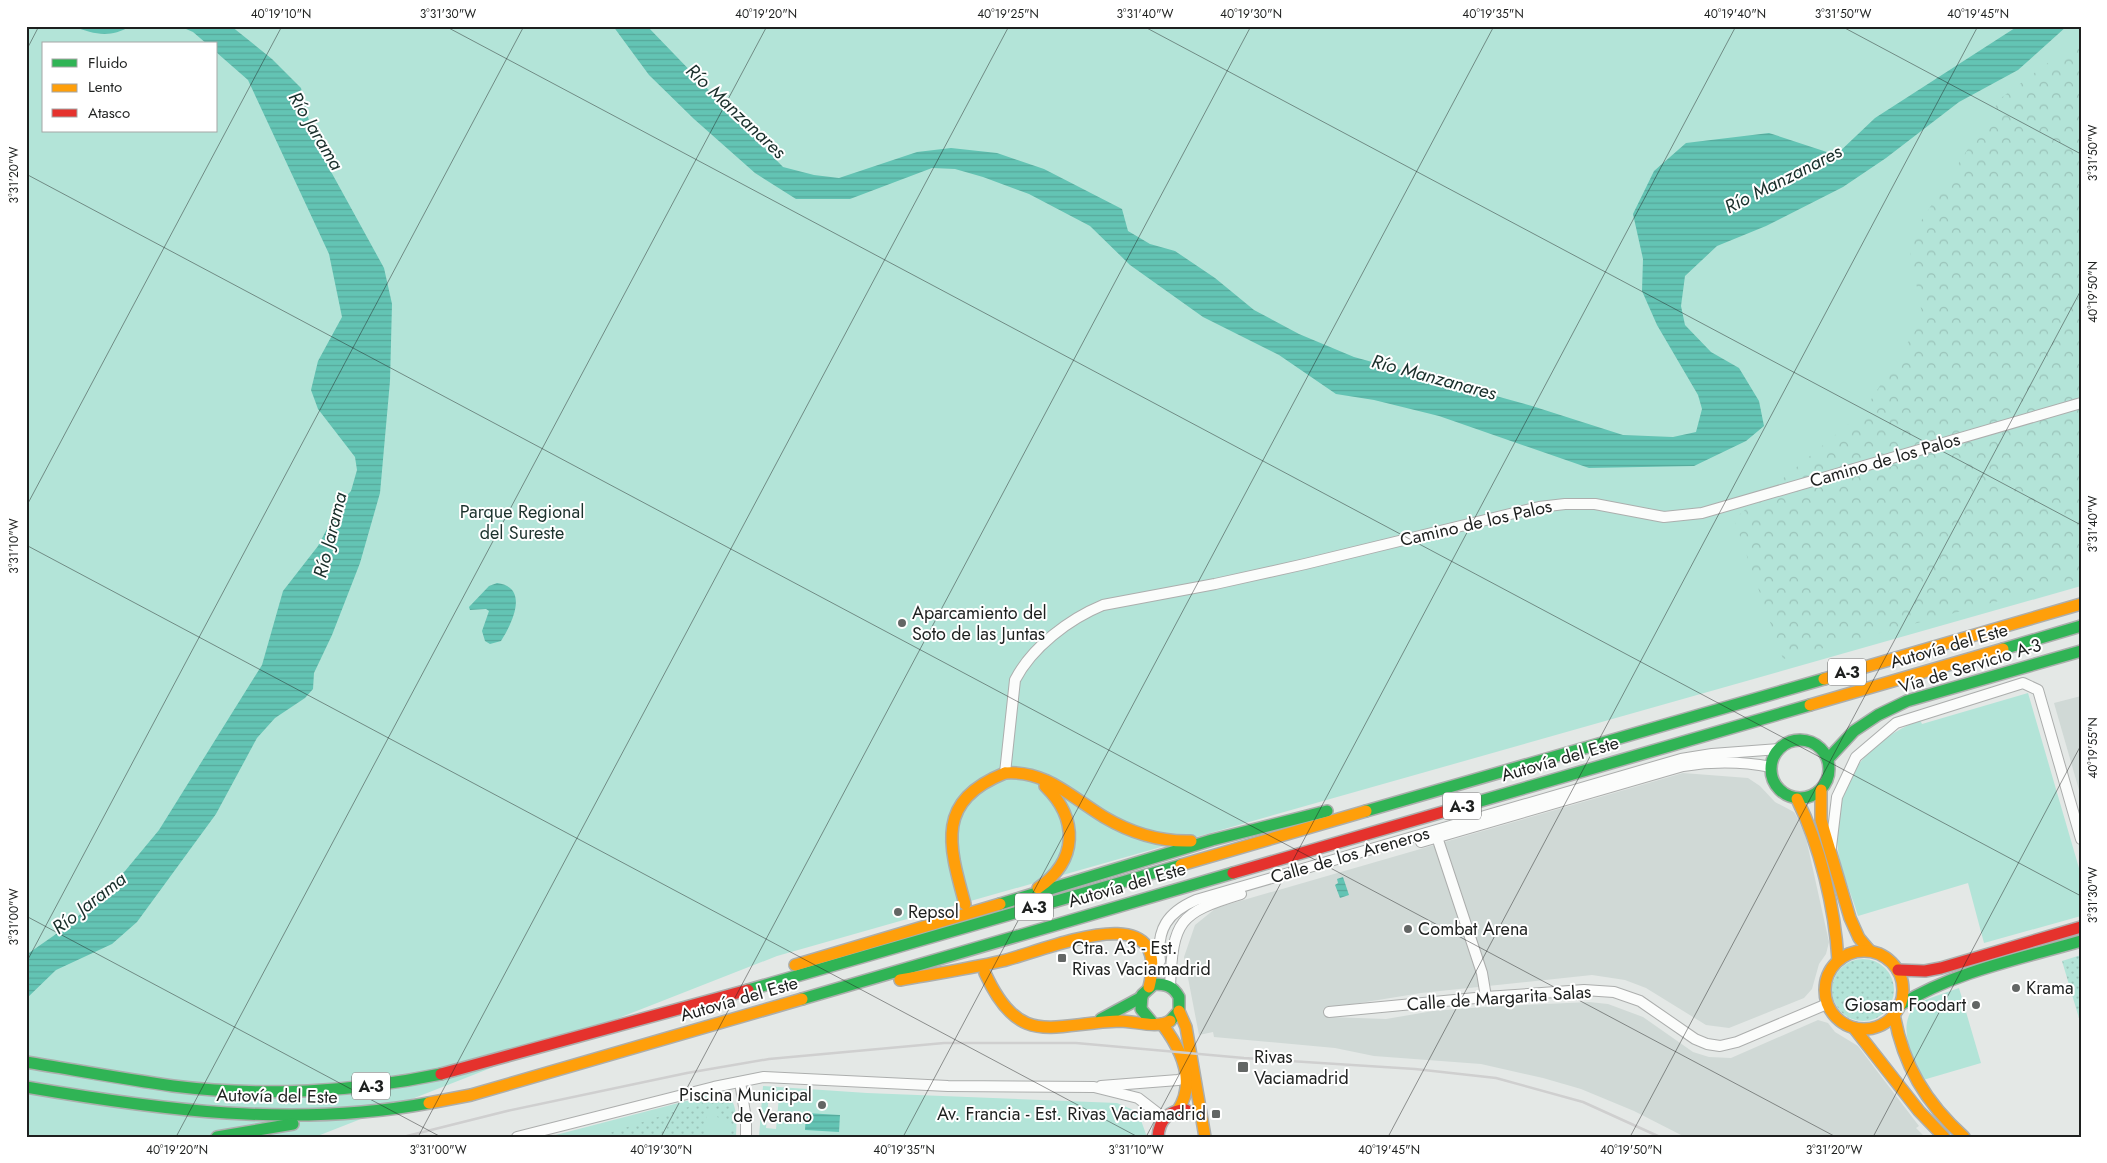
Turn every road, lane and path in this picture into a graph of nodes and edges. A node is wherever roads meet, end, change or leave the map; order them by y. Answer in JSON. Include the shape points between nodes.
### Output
{"nodes":[{"id":1,"x":2081,"y":403,"type":"edge"},
{"id":2,"x":2081,"y":604,"type":"edge"},
{"id":3,"x":2081,"y":626,"type":"edge"},
{"id":4,"x":2081,"y":651,"type":"edge"},
{"id":5,"x":1779,"y":749,"type":"junction"},
{"id":6,"x":1828,"y":759,"type":"junction"},
{"id":7,"x":1771,"y":767,"type":"junction"},
{"id":8,"x":1005,"y":773,"type":"junction"},
{"id":9,"x":1821,"y":790,"type":"junction"},
{"id":10,"x":1413,"y":797,"type":"junction"},
{"id":11,"x":1798,"y":798,"type":"junction"},
{"id":12,"x":1437,"y":837,"type":"junction"},
{"id":13,"x":2081,"y":839,"type":"edge"},
{"id":14,"x":1212,"y":840,"type":"junction"},
{"id":15,"x":1831,"y":850,"type":"junction"},
{"id":16,"x":1017,"y":898,"type":"junction"},
{"id":17,"x":965,"y":904,"type":"dead end"},
{"id":18,"x":2081,"y":927,"type":"edge"},
{"id":19,"x":2081,"y":941,"type":"edge"},
{"id":20,"x":1870,"y":951,"type":"junction"},
{"id":21,"x":1838,"y":960,"type":"junction"},
{"id":22,"x":1898,"y":970,"type":"junction"},
{"id":23,"x":985,"y":974,"type":"dead end"},
{"id":24,"x":1153,"y":986,"type":"junction"},
{"id":25,"x":1170,"y":986,"type":"junction"},
{"id":26,"x":843,"y":987,"type":"junction"},
{"id":27,"x":1142,"y":997,"type":"junction"},
{"id":28,"x":1486,"y":997,"type":"junction"},
{"id":29,"x":1827,"y":1004,"type":"junction"},
{"id":30,"x":1897,"y":1010,"type":"junction"},
{"id":31,"x":1179,"y":1011,"type":"junction"},
{"id":32,"x":1329,"y":1012,"type":"dead end"},
{"id":33,"x":655,"y":1015,"type":"junction"},
{"id":34,"x":1157,"y":1022,"type":"junction"},
{"id":35,"x":1091,"y":1023,"type":"junction"},
{"id":36,"x":1854,"y":1028,"type":"junction"},
{"id":37,"x":26,"y":1062,"type":"edge"},
{"id":38,"x":1186,"y":1078,"type":"junction"},
{"id":39,"x":740,"y":1082,"type":"junction"},
{"id":40,"x":26,"y":1087,"type":"edge"},
{"id":41,"x":1094,"y":1087,"type":"junction"},
{"id":42,"x":1178,"y":1110,"type":"junction"},
{"id":43,"x":343,"y":1115,"type":"junction"},
{"id":44,"x":1164,"y":1118,"type":"junction"},
{"id":45,"x":1202,"y":1122,"type":"junction"},
{"id":46,"x":217,"y":1137,"type":"edge"},
{"id":47,"x":517,"y":1137,"type":"edge"},
{"id":48,"x":746,"y":1137,"type":"edge"},
{"id":49,"x":1158,"y":1137,"type":"edge"},
{"id":50,"x":1204,"y":1137,"type":"edge"},
{"id":51,"x":1944,"y":1137,"type":"edge"},
{"id":52,"x":1964,"y":1137,"type":"edge"}],
"edges":[{"from":1,"to":8,"type":"street","name":"Camino de los Palos","via":[[1702,513],[1664,517],[1595,504],[1539,507],[1270,572],[1103,604],[1064,627],[1037,652],[1015,680]]},
{"from":2,"to":10,"type":"main road","name":"Autovía del Este","number":"A-3"},
{"from":3,"to":26,"type":"main road","name":"Autovía del Este","number":"A-3"},
{"from":4,"to":6,"type":"main road","name":"Vía de Servicio A-3","via":[[1907,701],[1854,731]]},
{"from":5,"to":6,"type":"main road","via":[[1796,740],[1806,740],[1823,750]]},
{"from":5,"to":7,"type":"main road"},
{"from":5,"to":24,"type":"street","name":"Calle de los Areneros","via":[[1681,759],[1196,900],[1179,907],[1163,929],[1158,947],[1160,962]]},
{"from":6,"to":9,"type":"main road","via":[[1828,779]]},
{"from":7,"to":11,"type":"main road","via":[[1781,792]]},
{"from":7,"to":12,"type":"street","name":"Calle de los Areneros","via":[[1712,761],[1683,766]]},
{"from":8,"to":14,"type":"main road","via":[[1019,771],[1052,782],[1133,832],[1170,843]]},
{"from":8,"to":16,"type":"main road","via":[[1038,780],[1053,791],[1066,810],[1070,826],[1070,846],[1053,878]]},
{"from":8,"to":17,"type":"main road","via":[[977,785],[964,798],[953,822],[950,846]]},
{"from":9,"to":11,"type":"main road","via":[[1807,798]]},
{"from":9,"to":15,"type":"main road","via":[[1820,817]]},
{"from":10,"to":14,"type":"main road","via":[[1390,796]]},
{"from":10,"to":33,"type":"main road","name":"Autovía del Este","number":"A-3"},
{"from":11,"to":21,"type":"main road","via":[[1808,821],[1836,924]]},
{"from":12,"to":25,"type":"street","name":"Calle de los Areneros","via":[[1204,906],[1186,919],[1177,935],[1171,955]]},
{"from":12,"to":28,"type":"street","via":[[1482,973]]},
{"from":13,"to":15,"type":"street","via":[[2038,690],[2022,683],[1896,723],[1856,757],[1844,779],[1834,814]]},
{"from":14,"to":16,"type":"main road"},
{"from":15,"to":20,"type":"main road","via":[[1852,922]]},
{"from":16,"to":33,"type":"main road","via":[[826,955],[671,1006]]},
{"from":18,"to":22,"type":"main road","via":[[1941,968]]},
{"from":19,"to":30,"type":"main road","via":[[1961,975],[1915,994]]},
{"from":20,"to":21,"type":"main road","via":[[1859,951]]},
{"from":20,"to":22,"type":"main road","via":[[1881,955]]},
{"from":21,"to":29,"type":"main road","via":[[1825,985]]},
{"from":22,"to":30,"type":"main road","via":[[1902,987]]},
{"from":23,"to":35,"type":"main road","via":[[998,1003],[1025,1024],[1053,1028]]},
{"from":24,"to":25,"type":"main road"},
{"from":24,"to":26,"type":"main road","via":[[1155,966],[1151,950],[1140,938],[1108,932],[1002,961],[864,988]]},
{"from":24,"to":27,"type":"main road"},
{"from":25,"to":31,"type":"main road","via":[[1180,998]]},
{"from":26,"to":43,"type":"main road","name":"Autovía del Este","number":"A-3","via":[[471,1095],[407,1108]]},
{"from":27,"to":34,"type":"main road","via":[[1142,1011]]},
{"from":27,"to":35,"type":"main road"},
{"from":28,"to":29,"type":"street","name":"Calle de Margarita Salas","via":[[1584,990],[1614,992],[1640,1001],[1694,1039],[1720,1046]]},
{"from":28,"to":32,"type":"street","name":"Calle de Margarita Salas"},
{"from":29,"to":36,"type":"main road","via":[[1833,1015]]},
{"from":30,"to":36,"type":"main road","via":[[1883,1024],[1869,1029]]},
{"from":30,"to":52,"type":"main road","via":[[1902,1053],[1914,1080],[1943,1119]]},
{"from":31,"to":34,"type":"main road","via":[[1174,1019]]},
{"from":31,"to":45,"type":"main road","via":[[1185,1023]]},
{"from":33,"to":37,"type":"main road","name":"Autovía del Este","number":"A-3","via":[[466,1069],[399,1083],[340,1089],[257,1091],[174,1086]]},
{"from":34,"to":35,"type":"main road"},
{"from":34,"to":38,"type":"main road","via":[[1178,1046]]},
{"from":36,"to":51,"type":"main road","via":[[1886,1063],[1920,1114]]},
{"from":38,"to":41,"type":"street"},
{"from":38,"to":42,"type":"main road","via":[[1186,1097]]},
{"from":39,"to":41,"type":"street","via":[[781,1077],[948,1086]]},
{"from":39,"to":47,"type":"street"},
{"from":39,"to":48,"type":"street"},
{"from":40,"to":43,"type":"main road","name":"Autovía del Este","number":"A-3","via":[[174,1111],[262,1116]]},
{"from":41,"to":44,"type":"street","via":[[1138,1098]]},
{"from":42,"to":44,"type":"main road"},
{"from":42,"to":45,"type":"main road","via":[[1192,1112]]},
{"from":43,"to":46,"type":"main road"},
{"from":44,"to":49,"type":"main road"},
{"from":45,"to":50,"type":"main road"}]}
